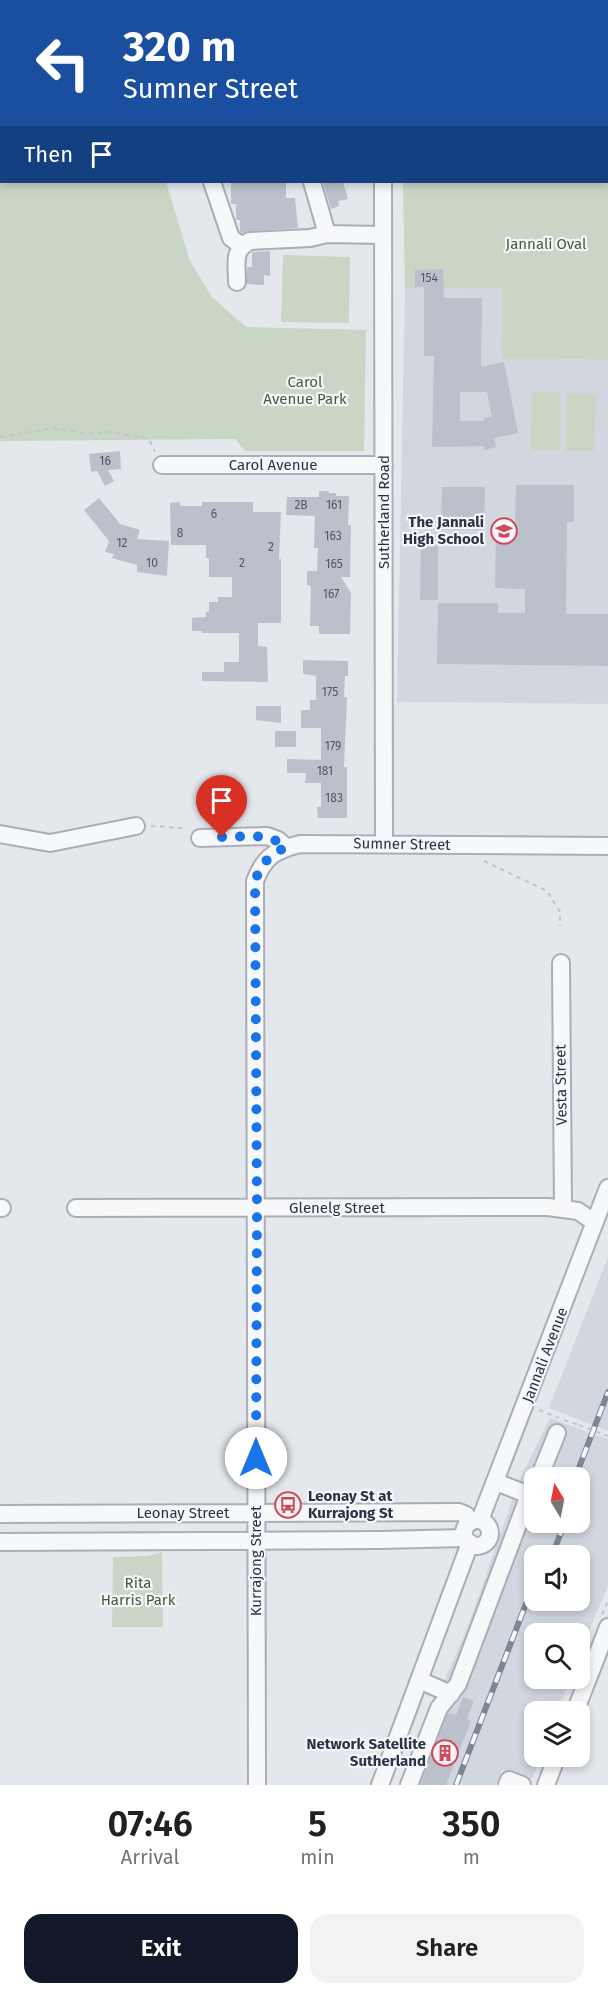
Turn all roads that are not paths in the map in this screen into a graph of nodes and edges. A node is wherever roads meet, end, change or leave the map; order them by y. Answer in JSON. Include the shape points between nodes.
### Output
{"nodes":[{"id":1,"x":212,"y":183,"type":"edge"},
{"id":2,"x":312,"y":183,"type":"edge"},
{"id":3,"x":383,"y":183,"type":"edge"},
{"id":4,"x":327,"y":234,"type":"junction"},
{"id":5,"x":383,"y":235,"type":"junction"},
{"id":6,"x":241,"y":245,"type":"junction"},
{"id":7,"x":237,"y":282,"type":"dead end"},
{"id":8,"x":162,"y":465,"type":"road end"},
{"id":9,"x":384,"y":465,"type":"junction"},
{"id":10,"x":136,"y":826,"type":"road end"},
{"id":11,"x":0,"y":834,"type":"edge"},
{"id":12,"x":200,"y":838,"type":"road end"},
{"id":13,"x":384,"y":843,"type":"junction"},
{"id":14,"x":608,"y":846,"type":"edge"},
{"id":15,"x":286,"y":847,"type":"junction"},
{"id":16,"x":561,"y":963,"type":"dead end"},
{"id":17,"x":608,"y":1188,"type":"edge"},
{"id":18,"x":76,"y":1208,"type":"dead end"},
{"id":19,"x":257,"y":1208,"type":"junction"},
{"id":20,"x":563,"y":1208,"type":"junction"},
{"id":21,"x":594,"y":1222,"type":"junction"},
{"id":22,"x":557,"y":1433,"type":"dead end"},
{"id":23,"x":543,"y":1467,"type":"edge"},
{"id":24,"x":496,"y":1482,"type":"junction"},
{"id":25,"x":524,"y":1488,"type":"edge"},
{"id":26,"x":524,"y":1511,"type":"edge"},
{"id":27,"x":256,"y":1512,"type":"junction"},
{"id":28,"x":0,"y":1514,"type":"edge"},
{"id":29,"x":472,"y":1531,"type":"junction"},
{"id":30,"x":256,"y":1540,"type":"junction"},
{"id":31,"x":0,"y":1542,"type":"edge"},
{"id":32,"x":608,"y":1627,"type":"edge"},
{"id":33,"x":420,"y":1680,"type":"junction"},
{"id":34,"x":451,"y":1694,"type":"junction"},
{"id":35,"x":578,"y":1701,"type":"edge"},
{"id":36,"x":553,"y":1767,"type":"edge"},
{"id":37,"x":256,"y":1785,"type":"edge"},
{"id":38,"x":380,"y":1785,"type":"edge"},
{"id":39,"x":409,"y":1785,"type":"edge"},
{"id":40,"x":507,"y":1785,"type":"edge"},
{"id":41,"x":522,"y":1785,"type":"edge"},
{"id":42,"x":546,"y":1785,"type":"edge"}],
"edges":[{"from":1,"to":6,"type":"street","via":[[231,238]]},
{"from":2,"to":4,"type":"street"},
{"from":3,"to":5,"type":"street","name":"Sutherland Road"},
{"from":4,"to":5,"type":"street"},
{"from":4,"to":6,"type":"street","via":[[262,239]]},
{"from":5,"to":9,"type":"street","name":"Sutherland Road"},
{"from":6,"to":7,"type":"street","via":[[237,253]]},
{"from":8,"to":9,"type":"street","name":"Carol Avenue"},
{"from":9,"to":13,"type":"street","name":"Sutherland Road"},
{"from":10,"to":11,"type":"street","via":[[50,843]]},
{"from":12,"to":15,"type":"street","name":"Sumner Street","via":[[267,836]]},
{"from":13,"to":14,"type":"street","name":"Sumner Street"},
{"from":13,"to":15,"type":"street","name":"Sumner Street","via":[[307,843]]},
{"from":15,"to":19,"type":"street","name":"Kurrajong Street","via":[[261,866],[255,881]]},
{"from":16,"to":20,"type":"street","name":"Vesta Street"},
{"from":17,"to":21,"type":"street","name":"Jannali Avenue"},
{"from":18,"to":19,"type":"street","name":"Glenelg Street"},
{"from":19,"to":20,"type":"street","name":"Glenelg Street"},
{"from":19,"to":27,"type":"street","name":"Kurrajong Street"},
{"from":20,"to":21,"type":"street","name":"Glenelg Street","via":[[578,1211]]},
{"from":21,"to":24,"type":"street","name":"Jannali Avenue"},
{"from":22,"to":23,"type":"street"},
{"from":24,"to":25,"type":"street"},
{"from":24,"to":29,"type":"street","name":"Jannali Avenue"},
{"from":26,"to":34,"type":"street"},
{"from":27,"to":28,"type":"street","name":"Leonay Street"},
{"from":27,"to":29,"type":"street","name":"Leonay Street","via":[[459,1512],[466,1515]]},
{"from":27,"to":30,"type":"street","name":"Kurrajong Street"},
{"from":29,"to":30,"type":"street","name":"Leonay Street","via":[[380,1540]]},
{"from":29,"to":33,"type":"street","name":"Jannali Avenue"},
{"from":30,"to":31,"type":"street","name":"Leonay Street"},
{"from":30,"to":37,"type":"street","name":"Kurrajong Street"},
{"from":32,"to":35,"type":"street"},
{"from":33,"to":34,"type":"street"},
{"from":33,"to":38,"type":"street","name":"Jannali Avenue"},
{"from":34,"to":39,"type":"street","via":[[439,1707]]},
{"from":36,"to":42,"type":"street"},
{"from":40,"to":41,"type":"street","via":[[509,1780]]}]}
